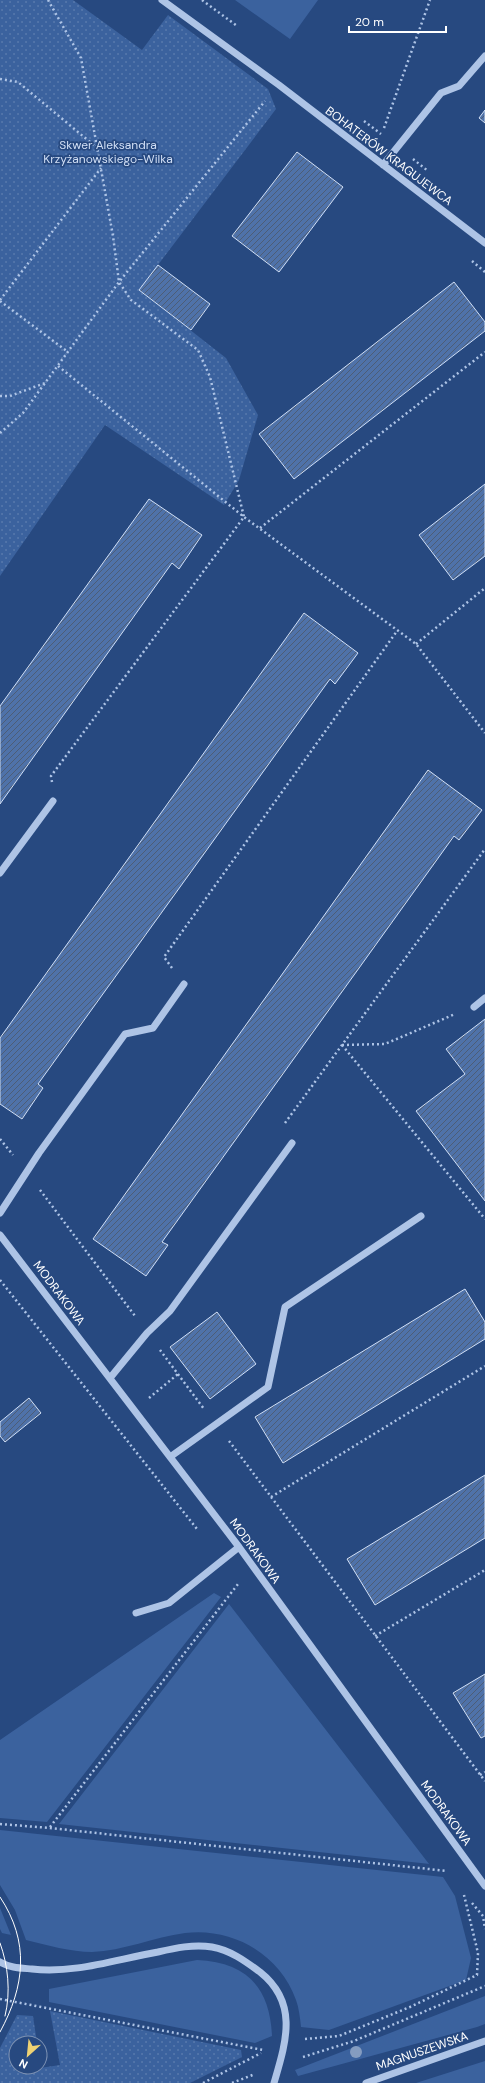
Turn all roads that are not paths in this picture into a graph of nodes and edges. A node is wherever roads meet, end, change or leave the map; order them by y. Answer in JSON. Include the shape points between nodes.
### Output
{"nodes":[{"id":1,"x":162,"y":0,"type":"edge"},
{"id":2,"x":485,"y":56,"type":"edge"},
{"id":3,"x":383,"y":165,"type":"junction"},
{"id":4,"x":485,"y":243,"type":"edge"},
{"id":5,"x":53,"y":801,"type":"road end"},
{"id":6,"x":0,"y":873,"type":"edge"},
{"id":7,"x":184,"y":984,"type":"road end"},
{"id":8,"x":485,"y":998,"type":"edge"},
{"id":9,"x":474,"y":1007,"type":"road end"},
{"id":10,"x":292,"y":1143,"type":"dead end"},
{"id":11,"x":0,"y":1213,"type":"edge"},
{"id":12,"x":421,"y":1216,"type":"dead end"},
{"id":13,"x":0,"y":1235,"type":"edge"},
{"id":14,"x":110,"y":1378,"type":"junction"},
{"id":15,"x":170,"y":1457,"type":"junction"},
{"id":16,"x":239,"y":1546,"type":"junction"},
{"id":17,"x":136,"y":1613,"type":"dead end"},
{"id":18,"x":485,"y":1886,"type":"edge"},
{"id":19,"x":2,"y":1965,"type":"edge"},
{"id":20,"x":485,"y":2041,"type":"edge"},
{"id":21,"x":274,"y":2083,"type":"edge"},
{"id":22,"x":366,"y":2083,"type":"edge"}],
"edges":[{"from":1,"to":3,"type":"street","name":"BOHATERÓW KRAGUJEWCA"},
{"from":2,"to":3,"type":"street","via":[[459,86],[440,93]]},
{"from":3,"to":4,"type":"street","name":"BOHATERÓW KRAGUJEWCA"},
{"from":5,"to":6,"type":"street"},
{"from":7,"to":11,"type":"street","via":[[153,1028],[125,1034],[26,1172]]},
{"from":8,"to":9,"type":"street"},
{"from":10,"to":14,"type":"street","via":[[170,1311],[147,1332]]},
{"from":12,"to":15,"type":"street","via":[[284,1308],[268,1387]]},
{"from":13,"to":14,"type":"street","name":"MODRAKOWA"},
{"from":14,"to":15,"type":"street","name":"MODRAKOWA"},
{"from":15,"to":16,"type":"street","name":"MODRAKOWA"},
{"from":16,"to":17,"type":"street","via":[[169,1603]]},
{"from":16,"to":18,"type":"street","name":"MODRAKOWA"},
{"from":19,"to":21,"type":"street","via":[[62,1970],[184,1946],[212,1947],[240,1957],[268,1978],[280,1994],[287,2018],[286,2041]]},
{"from":20,"to":22,"type":"street","name":"MAGNUSZEWSKA"}]}
